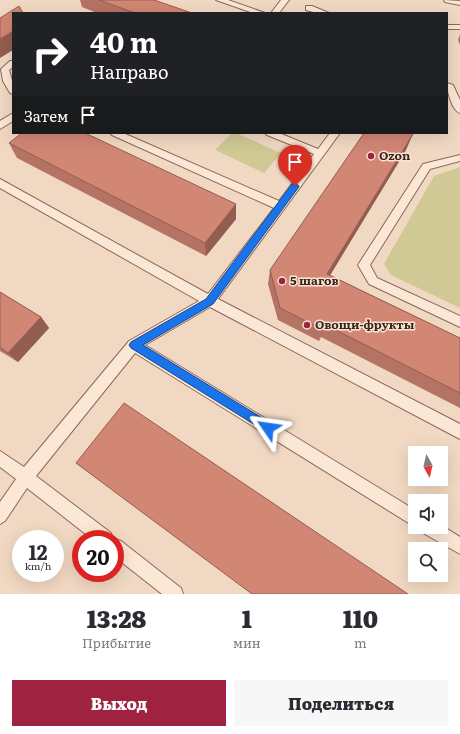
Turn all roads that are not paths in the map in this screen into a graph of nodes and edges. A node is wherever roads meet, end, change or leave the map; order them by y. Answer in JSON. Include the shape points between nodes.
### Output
{"nodes":[{"id":1,"x":220,"y":0,"type":"edge"},
{"id":2,"x":285,"y":0,"type":"edge"},
{"id":3,"x":448,"y":0,"type":"edge"},
{"id":4,"x":460,"y":3,"type":"edge"},
{"id":5,"x":309,"y":8,"type":"dead end"},
{"id":6,"x":257,"y":12,"type":"edge"},
{"id":7,"x":276,"y":12,"type":"edge"},
{"id":8,"x":322,"y":12,"type":"edge"},
{"id":9,"x":448,"y":26,"type":"edge"},
{"id":10,"x":460,"y":26,"type":"edge"},
{"id":11,"x":12,"y":64,"type":"edge"},
{"id":12,"x":448,"y":84,"type":"edge"},
{"id":13,"x":12,"y":89,"type":"edge"},
{"id":14,"x":460,"y":110,"type":"edge"},
{"id":15,"x":12,"y":117,"type":"edge"},
{"id":16,"x":0,"y":126,"type":"edge"},
{"id":17,"x":117,"y":134,"type":"edge"},
{"id":18,"x":272,"y":134,"type":"edge"},
{"id":19,"x":334,"y":134,"type":"edge"},
{"id":20,"x":320,"y":153,"type":"junction"},
{"id":21,"x":460,"y":158,"type":"edge"},
{"id":22,"x":0,"y":183,"type":"edge"},
{"id":23,"x":280,"y":206,"type":"junction"},
{"id":24,"x":210,"y":302,"type":"junction"},
{"id":25,"x":460,"y":322,"type":"edge"},
{"id":26,"x":134,"y":345,"type":"junction"},
{"id":27,"x":460,"y":432,"type":"edge"},
{"id":28,"x":0,"y":458,"type":"edge"},
{"id":29,"x":26,"y":477,"type":"junction"},
{"id":30,"x":408,"y":515,"type":"edge"},
{"id":31,"x":0,"y":516,"type":"edge"},
{"id":32,"x":94,"y":530,"type":"edge"},
{"id":33,"x":440,"y":534,"type":"edge"},
{"id":34,"x":460,"y":546,"type":"edge"},
{"id":35,"x":124,"y":554,"type":"edge"},
{"id":36,"x":175,"y":594,"type":"edge"}],
"edges":[{"from":1,"to":6,"type":"lane"},
{"from":2,"to":7,"type":"lane"},
{"from":3,"to":4,"type":"lane"},
{"from":5,"to":8,"type":"lane"},
{"from":9,"to":10,"type":"lane"},
{"from":11,"to":13,"type":"lane","via":[[5,69],[7,81]]},
{"from":12,"to":14,"type":"lane"},
{"from":15,"to":16,"type":"lane"},
{"from":17,"to":23,"type":"lane"},
{"from":18,"to":20,"type":"lane"},
{"from":19,"to":20,"type":"lane"},
{"from":20,"to":23,"type":"lane"},
{"from":21,"to":25,"type":"lane","via":[[427,166],[364,265],[373,281]]},
{"from":22,"to":24,"type":"lane"},
{"from":23,"to":24,"type":"lane"},
{"from":24,"to":26,"type":"lane"},
{"from":24,"to":27,"type":"lane"},
{"from":26,"to":29,"type":"lane"},
{"from":26,"to":30,"type":"lane"},
{"from":28,"to":29,"type":"lane"},
{"from":29,"to":31,"type":"lane"},
{"from":29,"to":32,"type":"lane"},
{"from":33,"to":34,"type":"lane"},
{"from":35,"to":36,"type":"lane"}]}
